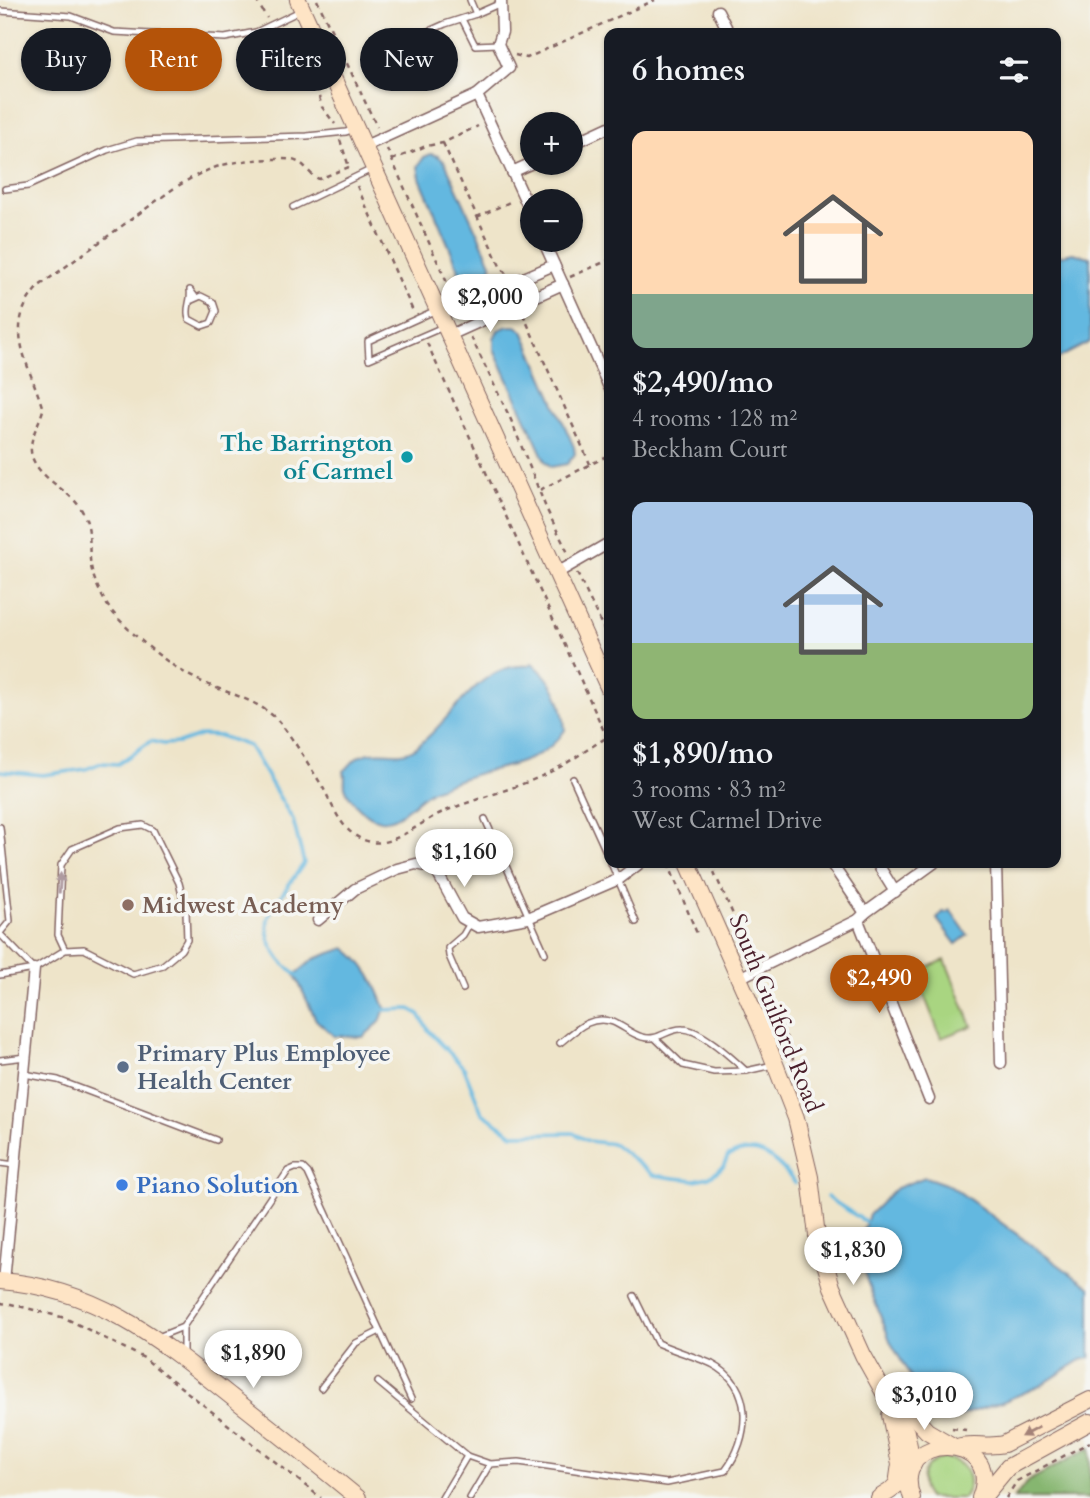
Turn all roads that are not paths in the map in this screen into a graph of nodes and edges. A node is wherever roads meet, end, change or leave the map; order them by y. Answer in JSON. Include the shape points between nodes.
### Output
{"nodes":[{"id":1,"x":470,"y":0,"type":"edge"},
{"id":2,"x":502,"y":1,"type":"edge"},
{"id":3,"x":301,"y":5,"type":"edge"},
{"id":4,"x":0,"y":11,"type":"edge"},
{"id":5,"x":718,"y":11,"type":"dead end"},
{"id":6,"x":476,"y":14,"type":"junction"},
{"id":7,"x":462,"y":19,"type":"junction"},
{"id":8,"x":436,"y":28,"type":"edge"},
{"id":9,"x":726,"y":28,"type":"edge"},
{"id":10,"x":498,"y":44,"type":"junction"},
{"id":11,"x":477,"y":95,"type":"junction"},
{"id":12,"x":357,"y":127,"type":"junction"},
{"id":13,"x":604,"y":129,"type":"edge"},
{"id":14,"x":583,"y":139,"type":"edge"},
{"id":15,"x":365,"y":146,"type":"junction"},
{"id":16,"x":375,"y":168,"type":"junction"},
{"id":17,"x":520,"y":168,"type":"edge"},
{"id":18,"x":512,"y":172,"type":"junction"},
{"id":19,"x":5,"y":189,"type":"dead end"},
{"id":20,"x":520,"y":189,"type":"edge"},
{"id":21,"x":293,"y":207,"type":"dead end"},
{"id":22,"x":548,"y":252,"type":"edge"},
{"id":23,"x":554,"y":265,"type":"junction"},
{"id":24,"x":566,"y":281,"type":"junction"},
{"id":25,"x":194,"y":299,"type":"joint"},
{"id":26,"x":443,"y":321,"type":"junction"},
{"id":27,"x":604,"y":375,"type":"edge"},
{"id":28,"x":604,"y":546,"type":"edge"},
{"id":29,"x":557,"y":573,"type":"junction"},
{"id":30,"x":604,"y":678,"type":"edge"},
{"id":31,"x":573,"y":779,"type":"dead end"},
{"id":32,"x":485,"y":820,"type":"dead end"},
{"id":33,"x":0,"y":827,"type":"edge"},
{"id":34,"x":604,"y":847,"type":"edge"},
{"id":35,"x":614,"y":868,"type":"edge"},
{"id":36,"x":633,"y":868,"type":"edge"},
{"id":37,"x":690,"y":868,"type":"edge"},
{"id":38,"x":834,"y":868,"type":"edge"},
{"id":39,"x":880,"y":868,"type":"edge"},
{"id":40,"x":927,"y":868,"type":"edge"},
{"id":41,"x":996,"y":868,"type":"edge"},
{"id":42,"x":619,"y":879,"type":"junction"},
{"id":43,"x":895,"y":892,"type":"junction"},
{"id":44,"x":862,"y":917,"type":"junction"},
{"id":45,"x":528,"y":918,"type":"junction"},
{"id":46,"x":318,"y":920,"type":"dead end"},
{"id":47,"x":636,"y":922,"type":"dead end"},
{"id":48,"x":470,"y":923,"type":"junction"},
{"id":49,"x":0,"y":934,"type":"edge"},
{"id":50,"x":65,"y":950,"type":"junction"},
{"id":51,"x":545,"y":953,"type":"dead end"},
{"id":52,"x":34,"y":969,"type":"junction"},
{"id":53,"x":0,"y":975,"type":"edge"},
{"id":54,"x":739,"y":978,"type":"junction"},
{"id":55,"x":463,"y":989,"type":"dead end"},
{"id":56,"x":656,"y":1039,"type":"junction"},
{"id":57,"x":560,"y":1043,"type":"dead end"},
{"id":58,"x":26,"y":1057,"type":"junction"},
{"id":59,"x":0,"y":1060,"type":"edge"},
{"id":60,"x":1001,"y":1063,"type":"dead end"},
{"id":61,"x":776,"y":1064,"type":"junction"},
{"id":62,"x":746,"y":1071,"type":"junction"},
{"id":63,"x":24,"y":1074,"type":"junction"},
{"id":64,"x":929,"y":1099,"type":"dead end"},
{"id":65,"x":216,"y":1140,"type":"dead end"},
{"id":66,"x":0,"y":1163,"type":"edge"},
{"id":67,"x":15,"y":1165,"type":"junction"},
{"id":68,"x":2,"y":1281,"type":"edge"},
{"id":69,"x":634,"y":1296,"type":"dead end"},
{"id":70,"x":183,"y":1327,"type":"junction"},
{"id":71,"x":380,"y":1331,"type":"junction"},
{"id":72,"x":156,"y":1338,"type":"junction"},
{"id":73,"x":183,"y":1357,"type":"junction"},
{"id":74,"x":878,"y":1380,"type":"junction"},
{"id":75,"x":378,"y":1382,"type":"dead end"},
{"id":76,"x":321,"y":1388,"type":"dead end"},
{"id":77,"x":411,"y":1399,"type":"dead end"},
{"id":78,"x":1090,"y":1400,"type":"edge"},
{"id":79,"x":888,"y":1401,"type":"junction"},
{"id":80,"x":1090,"y":1422,"type":"edge"},
{"id":81,"x":955,"y":1446,"type":"junction"},
{"id":82,"x":467,"y":1456,"type":"junction"},
{"id":83,"x":490,"y":1464,"type":"junction"},
{"id":84,"x":912,"y":1467,"type":"junction"},
{"id":85,"x":897,"y":1485,"type":"junction"},
{"id":86,"x":358,"y":1498,"type":"edge"},
{"id":87,"x":442,"y":1498,"type":"edge"},
{"id":88,"x":470,"y":1498,"type":"edge"},
{"id":89,"x":879,"y":1498,"type":"edge"},
{"id":90,"x":912,"y":1498,"type":"edge"},
{"id":91,"x":981,"y":1498,"type":"edge"}],
"edges":[{"from":1,"to":6,"type":"lane"},
{"from":2,"to":6,"type":"lane"},
{"from":2,"to":10,"type":"street"},
{"from":3,"to":4,"type":"lane","via":[[256,32],[225,38],[114,32],[71,16]]},
{"from":3,"to":12,"type":"main road"},
{"from":5,"to":9,"type":"street"},
{"from":6,"to":7,"type":"lane"},
{"from":7,"to":8,"type":"lane"},
{"from":7,"to":10,"type":"lane","via":[[475,45]]},
{"from":10,"to":11,"type":"street","via":[[509,68]]},
{"from":11,"to":15,"type":"street"},
{"from":11,"to":18,"type":"street"},
{"from":12,"to":15,"type":"main road"},
{"from":12,"to":19,"type":"lane","via":[[307,136],[137,141],[28,186]]},
{"from":13,"to":14,"type":"street"},
{"from":15,"to":16,"type":"main road"},
{"from":16,"to":21,"type":"lane"},
{"from":16,"to":26,"type":"main road"},
{"from":17,"to":18,"type":"street"},
{"from":18,"to":20,"type":"street"},
{"from":22,"to":23,"type":"street"},
{"from":23,"to":24,"type":"street"},
{"from":23,"to":26,"type":"street"},
{"from":24,"to":26,"type":"street"},
{"from":24,"to":27,"type":"street"},
{"from":25,"to":25,"type":"lane","via":[[187,309],[192,323],[211,323],[216,315],[214,302],[206,297]]},
{"from":26,"to":26,"type":"lane","via":[[369,359],[368,341]]},
{"from":26,"to":29,"type":"main road"},
{"from":28,"to":29,"type":"street"},
{"from":29,"to":30,"type":"main road"},
{"from":31,"to":34,"type":"lane"},
{"from":32,"to":45,"type":"lane"},
{"from":33,"to":49,"type":"lane","via":[[10,920]]},
{"from":35,"to":42,"type":"lane"},
{"from":36,"to":42,"type":"street"},
{"from":37,"to":54,"type":"main road","name":"South Guilford Road"},
{"from":38,"to":44,"type":"street"},
{"from":39,"to":43,"type":"street"},
{"from":40,"to":43,"type":"street"},
{"from":41,"to":60,"type":"street"},
{"from":42,"to":45,"type":"street"},
{"from":42,"to":47,"type":"lane"},
{"from":43,"to":44,"type":"street"},
{"from":44,"to":54,"type":"street"},
{"from":44,"to":64,"type":"street"},
{"from":45,"to":48,"type":"street","via":[[478,927]]},
{"from":45,"to":51,"type":"lane"},
{"from":46,"to":48,"type":"street","via":[[355,889],[416,864],[438,874],[462,918]]},
{"from":48,"to":55,"type":"lane","via":[[448,948]]},
{"from":49,"to":52,"type":"lane"},
{"from":50,"to":50,"type":"lane","one_way":true,"via":[[58,934],[61,865],[72,849],[120,828],[142,825],[153,830],[179,883],[186,911],[187,940],[181,950],[163,965],[133,974],[84,949]]},
{"from":50,"to":52,"type":"lane"},
{"from":52,"to":53,"type":"lane"},
{"from":52,"to":58,"type":"street"},
{"from":54,"to":61,"type":"main road","name":"South Guilford Road"},
{"from":56,"to":57,"type":"lane","via":[[641,1037],[611,1021],[596,1020],[584,1023]]},
{"from":56,"to":62,"type":"lane","via":[[683,1065],[714,1072]]},
{"from":56,"to":62,"type":"lane","via":[[685,1028],[711,1041]]},
{"from":58,"to":59,"type":"lane"},
{"from":58,"to":63,"type":"street"},
{"from":61,"to":62,"type":"lane"},
{"from":61,"to":74,"type":"main road","name":"South Guilford Road","via":[[796,1118],[824,1262]]},
{"from":63,"to":65,"type":"lane","via":[[58,1080]]},
{"from":63,"to":67,"type":"street"},
{"from":66,"to":67,"type":"lane"},
{"from":67,"to":68,"type":"street"},
{"from":68,"to":72,"type":"main road","via":[[77,1297]]},
{"from":69,"to":83,"type":"lane","via":[[657,1343],[713,1365],[728,1375],[736,1390],[746,1422],[736,1457],[725,1471],[667,1483],[519,1462]]},
{"from":70,"to":71,"type":"lane","via":[[288,1171],[303,1168]]},
{"from":70,"to":72,"type":"lane"},
{"from":70,"to":73,"type":"lane"},
{"from":71,"to":76,"type":"lane","via":[[356,1343]]},
{"from":71,"to":77,"type":"lane"},
{"from":72,"to":73,"type":"main road"},
{"from":73,"to":86,"type":"main road"},
{"from":74,"to":79,"type":"main road","name":"South Guilford Road"},
{"from":74,"to":81,"type":"main road","name":"South Guilford Road","via":[[927,1431]]},
{"from":75,"to":82,"type":"lane"},
{"from":78,"to":81,"type":"main road","one_way":true,"via":[[1004,1444]]},
{"from":79,"to":84,"type":"main road","name":"South Guilford Road","via":[[906,1432]]},
{"from":79,"to":85,"type":"main road","via":[[900,1464]]},
{"from":80,"to":91,"type":"main road","via":[[1008,1467]]},
{"from":81,"to":84,"type":"main road","via":[[930,1449]]},
{"from":81,"to":91,"type":"main road","name":"South Guilford Road","via":[[968,1452],[980,1467]]},
{"from":82,"to":83,"type":"lane"},
{"from":82,"to":87,"type":"lane"},
{"from":83,"to":88,"type":"lane"},
{"from":84,"to":85,"type":"main road"},
{"from":84,"to":90,"type":"main road","name":"South Guilford Road"},
{"from":85,"to":89,"type":"main road"}]}
